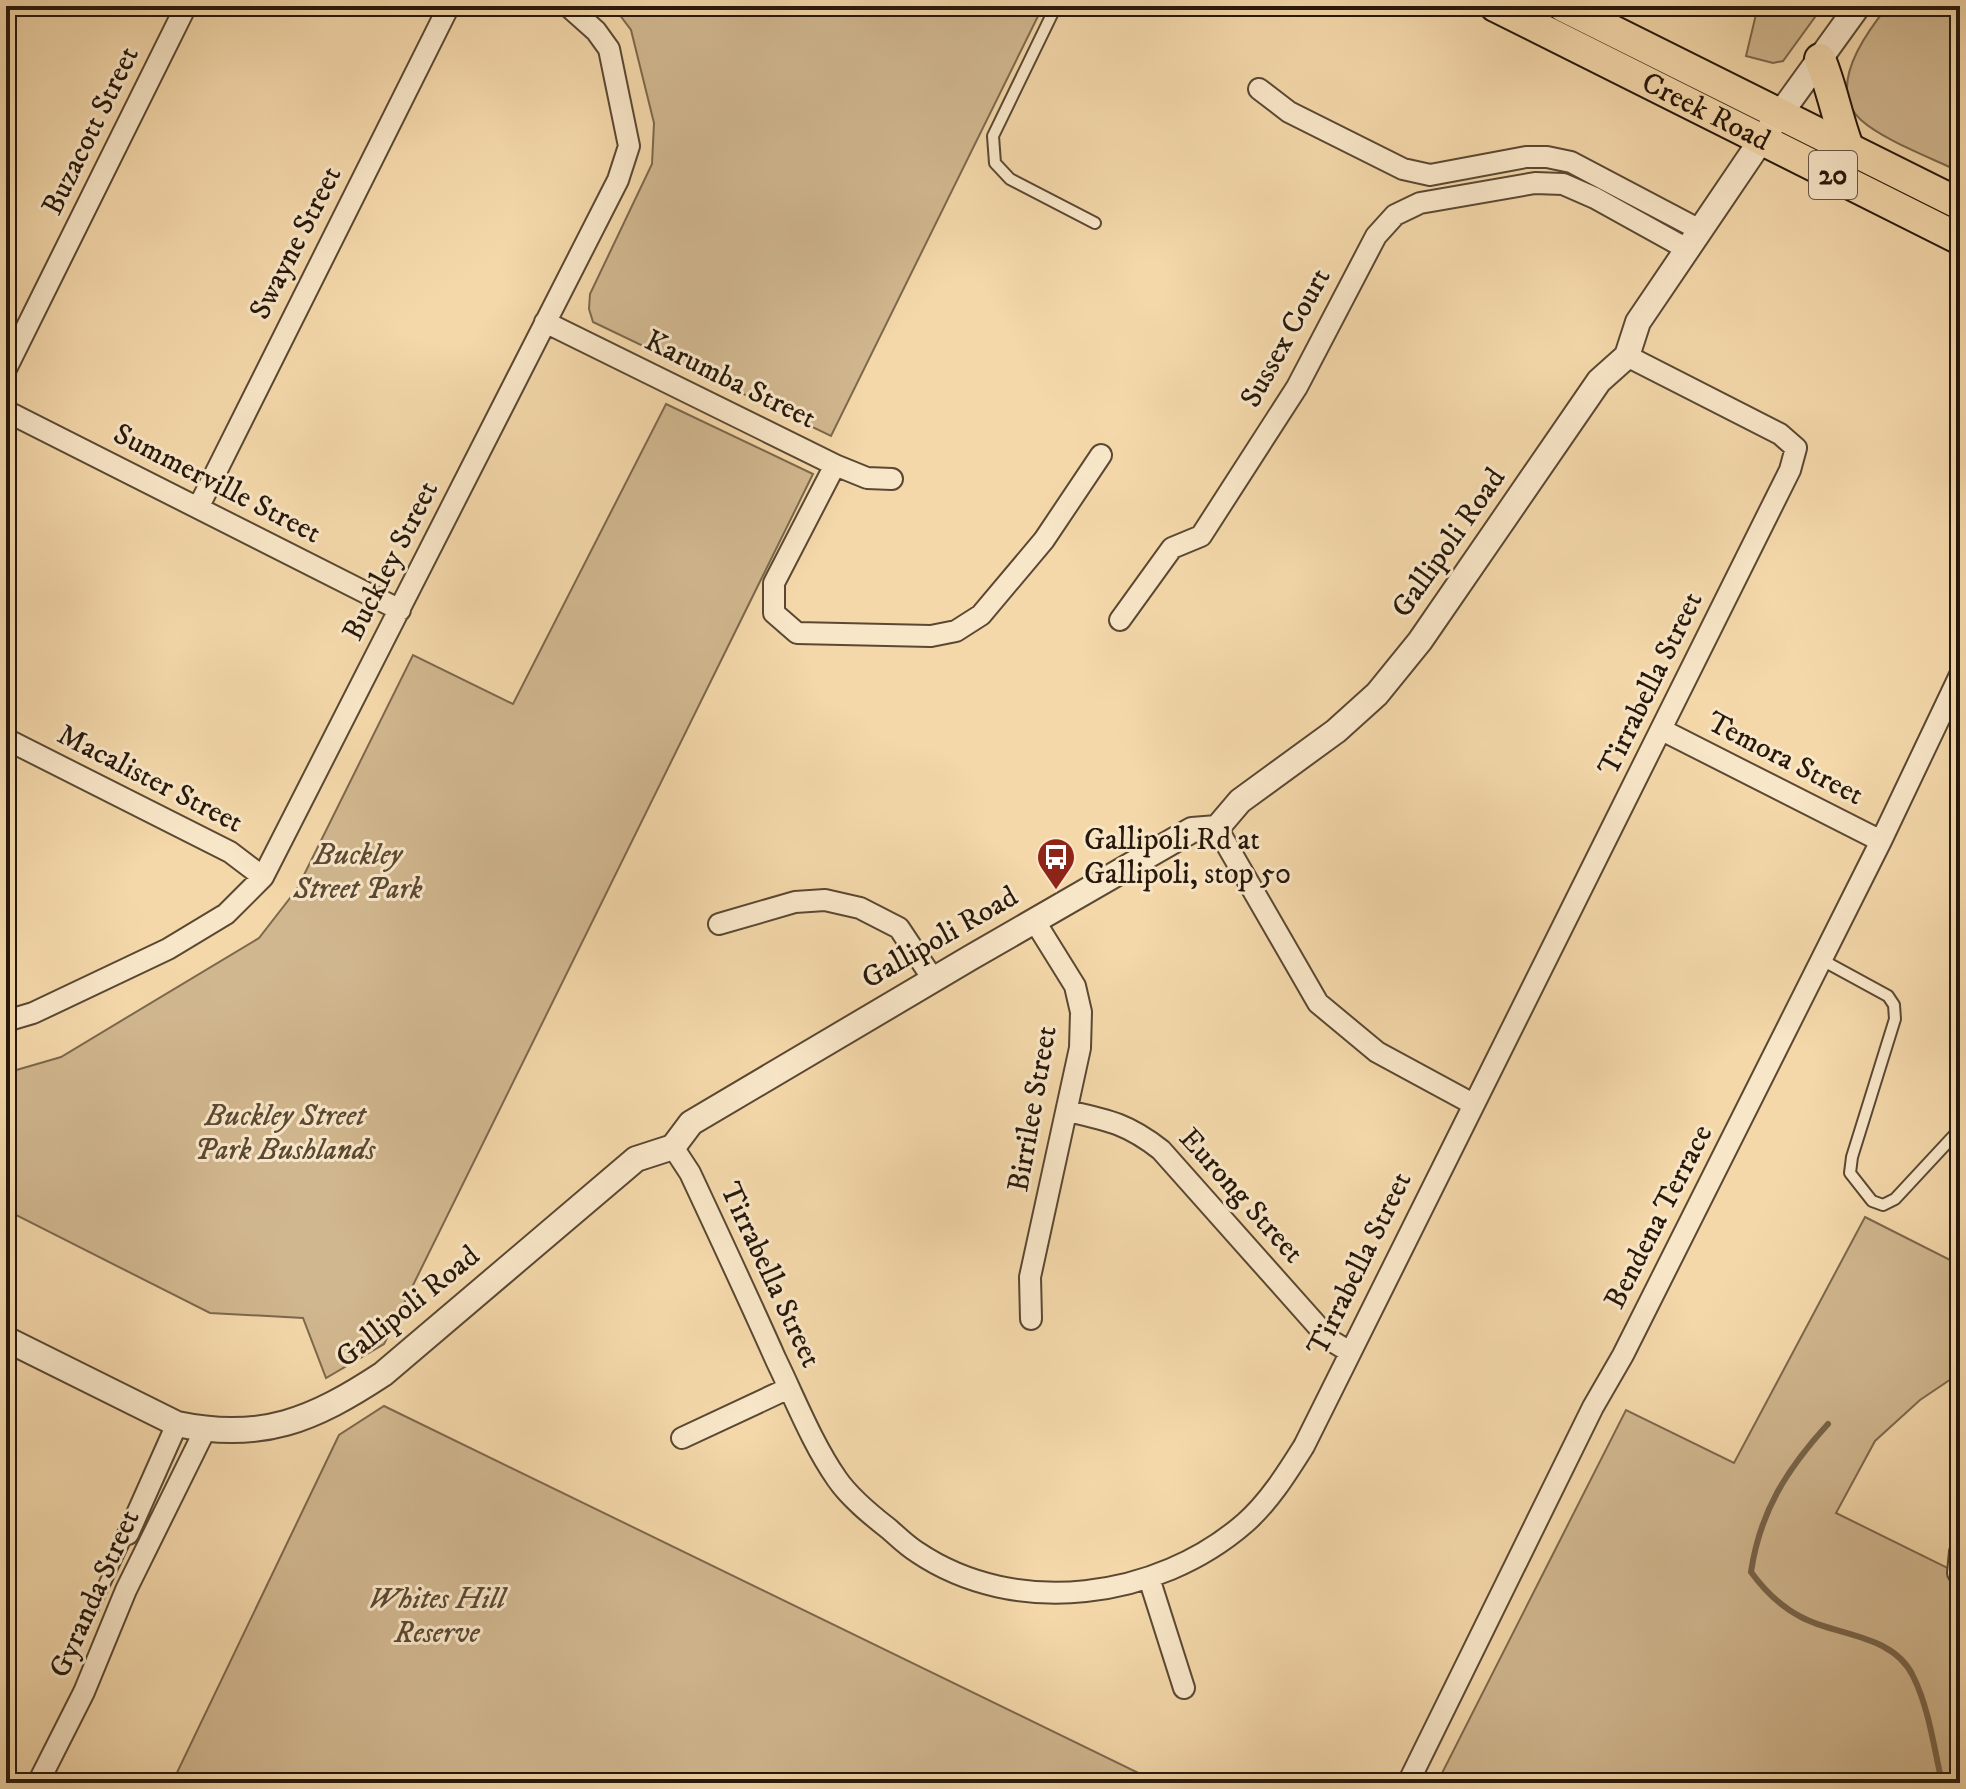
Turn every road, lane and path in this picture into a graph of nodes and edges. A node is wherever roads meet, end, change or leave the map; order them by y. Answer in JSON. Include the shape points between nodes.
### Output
{"nodes":[{"id":1,"x":186,"y":6,"type":"edge"},
{"id":2,"x":449,"y":6,"type":"edge"},
{"id":3,"x":568,"y":6,"type":"edge"},
{"id":4,"x":1056,"y":6,"type":"edge"},
{"id":5,"x":1495,"y":6,"type":"edge"},
{"id":6,"x":1563,"y":6,"type":"edge"},
{"id":7,"x":1858,"y":6,"type":"edge"},
{"id":8,"x":1820,"y":59,"type":"junction"},
{"id":9,"x":1259,"y":89,"type":"dead end"},
{"id":10,"x":1780,"y":113,"type":"junction"},
{"id":11,"x":1762,"y":139,"type":"junction"},
{"id":12,"x":1848,"y":147,"type":"junction"},
{"id":13,"x":1571,"y":162,"type":"junction"},
{"id":14,"x":1563,"y":184,"type":"junction"},
{"id":15,"x":1960,"y":204,"type":"edge"},
{"id":16,"x":1095,"y":223,"type":"dead end"},
{"id":17,"x":1694,"y":239,"type":"junction"},
{"id":18,"x":1960,"y":239,"type":"edge"},
{"id":19,"x":545,"y":322,"type":"junction"},
{"id":20,"x":1627,"y":356,"type":"junction"},
{"id":21,"x":6,"y":369,"type":"edge"},
{"id":22,"x":6,"y":411,"type":"edge"},
{"id":23,"x":1101,"y":455,"type":"dead end"},
{"id":24,"x":835,"y":465,"type":"junction"},
{"id":25,"x":892,"y":479,"type":"dead end"},
{"id":26,"x":198,"y":508,"type":"junction"},
{"id":27,"x":400,"y":610,"type":"junction"},
{"id":28,"x":1120,"y":620,"type":"dead end"},
{"id":29,"x":1959,"y":682,"type":"edge"},
{"id":30,"x":1662,"y":730,"type":"junction"},
{"id":31,"x":6,"y":739,"type":"edge"},
{"id":32,"x":1217,"y":828,"type":"junction"},
{"id":33,"x":1881,"y":841,"type":"junction"},
{"id":34,"x":263,"y":877,"type":"junction"},
{"id":35,"x":1034,"y":920,"type":"junction"},
{"id":36,"x":719,"y":924,"type":"dead end"},
{"id":37,"x":1822,"y":960,"type":"junction"},
{"id":38,"x":933,"y":979,"type":"junction"},
{"id":39,"x":6,"y":1021,"type":"edge"},
{"id":40,"x":1473,"y":1104,"type":"junction"},
{"id":41,"x":1068,"y":1111,"type":"junction"},
{"id":42,"x":1960,"y":1129,"type":"edge"},
{"id":43,"x":673,"y":1147,"type":"junction"},
{"id":44,"x":1031,"y":1319,"type":"dead end"},
{"id":45,"x":6,"y":1339,"type":"edge"},
{"id":46,"x":1350,"y":1352,"type":"junction"},
{"id":47,"x":789,"y":1388,"type":"junction"},
{"id":48,"x":177,"y":1424,"type":"junction"},
{"id":49,"x":205,"y":1430,"type":"junction"},
{"id":50,"x":682,"y":1438,"type":"dead end"},
{"id":51,"x":128,"y":1534,"type":"joint"},
{"id":52,"x":1960,"y":1552,"type":"edge"},
{"id":53,"x":1958,"y":1573,"type":"dead end"},
{"id":54,"x":1149,"y":1578,"type":"junction"},
{"id":55,"x":85,"y":1625,"type":"dead end"},
{"id":56,"x":1184,"y":1688,"type":"dead end"},
{"id":57,"x":38,"y":1783,"type":"edge"},
{"id":58,"x":1408,"y":1783,"type":"edge"}],
"edges":[{"from":1,"to":21,"type":"street","name":"Buzacott Street"},
{"from":2,"to":26,"type":"street","name":"Swayne Street"},
{"from":3,"to":19,"type":"street","name":"Buckley Street","via":[[609,49],[629,146],[618,180]]},
{"from":4,"to":16,"type":"lane","via":[[993,136],[995,163],[1010,179]]},
{"from":5,"to":11,"type":"main road","name":"Creek Road","number":"20"},
{"from":6,"to":10,"type":"main road","name":"Creek Road","number":"20"},
{"from":7,"to":8,"type":"street","name":"Gallipoli Road"},
{"from":8,"to":10,"type":"street","name":"Gallipoli Road"},
{"from":8,"to":12,"type":"main road"},
{"from":9,"to":13,"type":"street","via":[[1289,112],[1403,169],[1430,175],[1526,157]]},
{"from":10,"to":11,"type":"street","name":"Gallipoli Road"},
{"from":10,"to":12,"type":"main road","name":"Creek Road","number":"20"},
{"from":11,"to":17,"type":"street","name":"Gallipoli Road"},
{"from":11,"to":18,"type":"main road","name":"Creek Road","number":"20"},
{"from":12,"to":15,"type":"main road","name":"Creek Road","number":"20"},
{"from":13,"to":14,"type":"street"},
{"from":13,"to":17,"type":"street"},
{"from":14,"to":17,"type":"street","name":"Sussex Court"},
{"from":14,"to":28,"type":"street","name":"Sussex Court","via":[[1535,183],[1420,203],[1395,215],[1376,236],[1297,387],[1201,536],[1172,548]]},
{"from":17,"to":20,"type":"street","name":"Gallipoli Road","via":[[1638,322]]},
{"from":19,"to":24,"type":"street","name":"Karumba Street"},
{"from":19,"to":27,"type":"street","name":"Buckley Street"},
{"from":20,"to":30,"type":"street","name":"Tirrabella Street","via":[[1780,434],[1796,448],[1790,470]]},
{"from":20,"to":32,"type":"street","name":"Gallipoli Road","via":[[1599,381],[1420,641],[1377,694],[1240,801]]},
{"from":22,"to":26,"type":"street","name":"Summerville Street"},
{"from":23,"to":24,"type":"street","via":[[1044,540],[981,615],[956,631],[931,636],[797,633],[774,613],[774,583]]},
{"from":24,"to":25,"type":"street","name":"Karumba Street","via":[[867,478]]},
{"from":26,"to":27,"type":"street","name":"Summerville Street"},
{"from":27,"to":34,"type":"street","name":"Buckley Street"},
{"from":29,"to":33,"type":"street","name":"Bendena Terrace"},
{"from":30,"to":33,"type":"street","name":"Temora Street"},
{"from":30,"to":40,"type":"street","name":"Tirrabella Street"},
{"from":31,"to":34,"type":"street","name":"Macalister Street","via":[[230,852]]},
{"from":32,"to":35,"type":"street","name":"Gallipoli Road","via":[[1192,830]]},
{"from":32,"to":40,"type":"street","via":[[1318,1003],[1377,1052]]},
{"from":33,"to":37,"type":"street","name":"Bendena Terrace"},
{"from":34,"to":39,"type":"street","name":"Buckley Street","via":[[226,914],[168,949]]},
{"from":35,"to":38,"type":"street","name":"Gallipoli Road"},
{"from":35,"to":41,"type":"street","name":"Birrilee Street","via":[[1075,986],[1081,1012]]},
{"from":36,"to":38,"type":"street","via":[[795,902],[825,900],[860,908],[899,928]]},
{"from":37,"to":42,"type":"lane","via":[[1888,996],[1894,1005],[1895,1019],[1850,1173],[1872,1201],[1883,1205],[1895,1199]]},
{"from":37,"to":58,"type":"street","name":"Bendena Terrace"},
{"from":38,"to":43,"type":"street","name":"Gallipoli Road","via":[[691,1123]]},
{"from":40,"to":46,"type":"street","name":"Tirrabella Street"},
{"from":41,"to":44,"type":"street","name":"Birrilee Street","via":[[1030,1277]]},
{"from":41,"to":46,"type":"street","name":"Eurong Street","via":[[1119,1123],[1161,1150],[1330,1340]]},
{"from":43,"to":47,"type":"street","name":"Tirrabella Street","via":[[690,1173]]},
{"from":43,"to":49,"type":"street","name":"Gallipoli Road","via":[[636,1159],[383,1374],[343,1400],[303,1419],[253,1430]]},
{"from":45,"to":48,"type":"street","name":"Gallipoli Road"},
{"from":46,"to":54,"type":"street","name":"Tirrabella Street","via":[[1304,1446],[1246,1522],[1199,1556]]},
{"from":47,"to":50,"type":"street"},
{"from":47,"to":54,"type":"street","name":"Tirrabella Street","via":[[837,1480],[918,1553],[961,1575],[1011,1588],[1107,1590]]},
{"from":48,"to":49,"type":"street","name":"Gallipoli Road"},
{"from":48,"to":51,"type":"street"},
{"from":49,"to":57,"type":"street","name":"Gyranda Street"},
{"from":51,"to":55,"type":"lane"},
{"from":52,"to":53,"type":"street"},
{"from":54,"to":56,"type":"street"}]}
